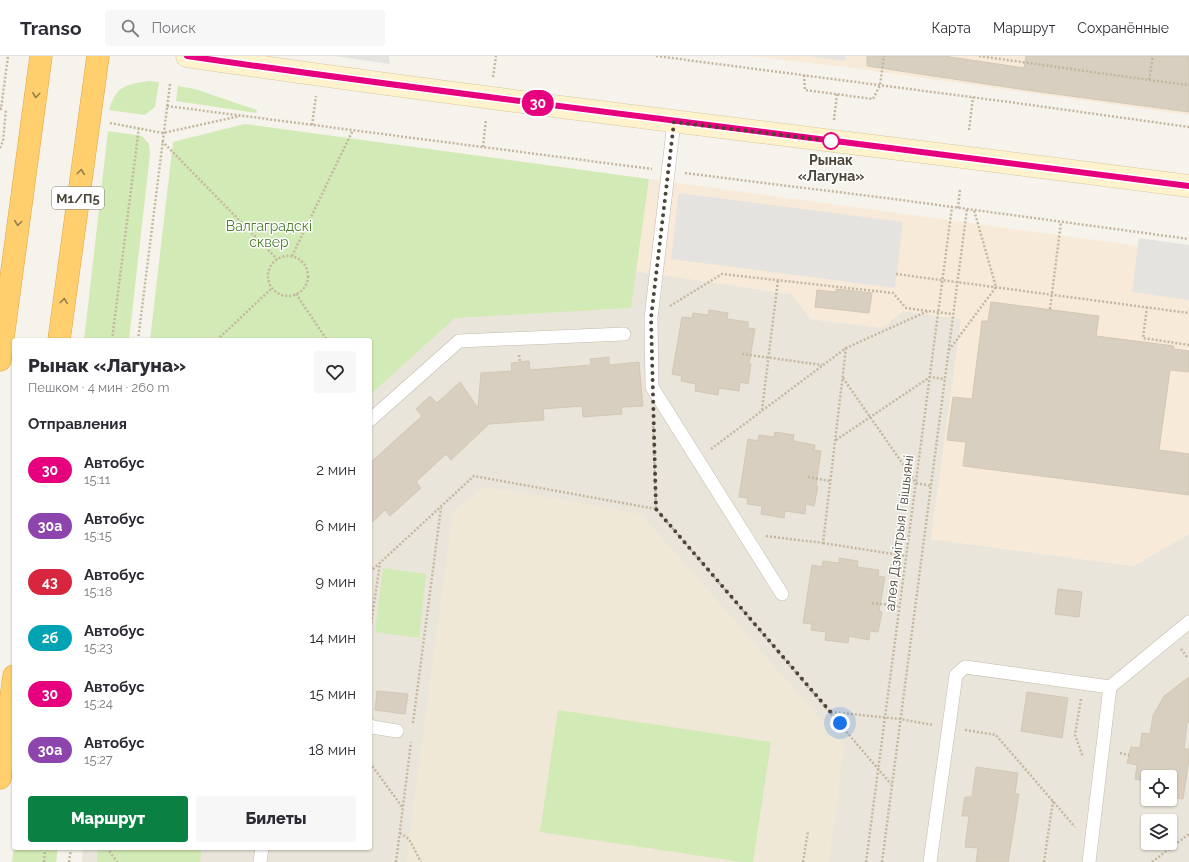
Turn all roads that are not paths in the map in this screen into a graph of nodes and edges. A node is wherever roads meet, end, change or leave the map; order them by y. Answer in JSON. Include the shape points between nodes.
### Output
{"nodes":[{"id":1,"x":40,"y":56,"type":"edge"},
{"id":2,"x":98,"y":56,"type":"edge"},
{"id":3,"x":187,"y":56,"type":"edge"},
{"id":4,"x":674,"y":122,"type":"junction"},
{"id":5,"x":1189,"y":186,"type":"edge"},
{"id":6,"x":624,"y":334,"type":"dead end"},
{"id":7,"x":59,"y":338,"type":"edge"},
{"id":8,"x":0,"y":360,"type":"edge"},
{"id":9,"x":372,"y":418,"type":"edge"},
{"id":10,"x":782,"y":594,"type":"dead end"},
{"id":11,"x":1189,"y":622,"type":"edge"},
{"id":12,"x":1110,"y":687,"type":"junction"},
{"id":13,"x":12,"y":691,"type":"edge"},
{"id":14,"x":372,"y":727,"type":"edge"},
{"id":15,"x":397,"y":731,"type":"dead end"},
{"id":16,"x":0,"y":778,"type":"edge"},
{"id":17,"x":262,"y":850,"type":"edge"},
{"id":18,"x":1090,"y":856,"type":"edge"},
{"id":19,"x":260,"y":862,"type":"edge"},
{"id":20,"x":930,"y":862,"type":"edge"}],
"edges":[{"from":1,"to":8,"type":"highway","one_way":true},
{"from":7,"to":2,"type":"highway","number":"М1/П5","one_way":true},
{"from":3,"to":4,"type":"main road"},
{"from":4,"to":5,"type":"main road"},
{"from":4,"to":10,"type":"lane","via":[[651,318],[652,387]]},
{"from":6,"to":9,"type":"lane","via":[[459,341]]},
{"from":11,"to":12,"type":"lane"},
{"from":12,"to":18,"type":"lane"},
{"from":12,"to":20,"type":"lane","via":[[965,667],[956,675]]},
{"from":13,"to":16,"type":"highway"},
{"from":14,"to":15,"type":"lane"},
{"from":17,"to":19,"type":"lane"}]}
